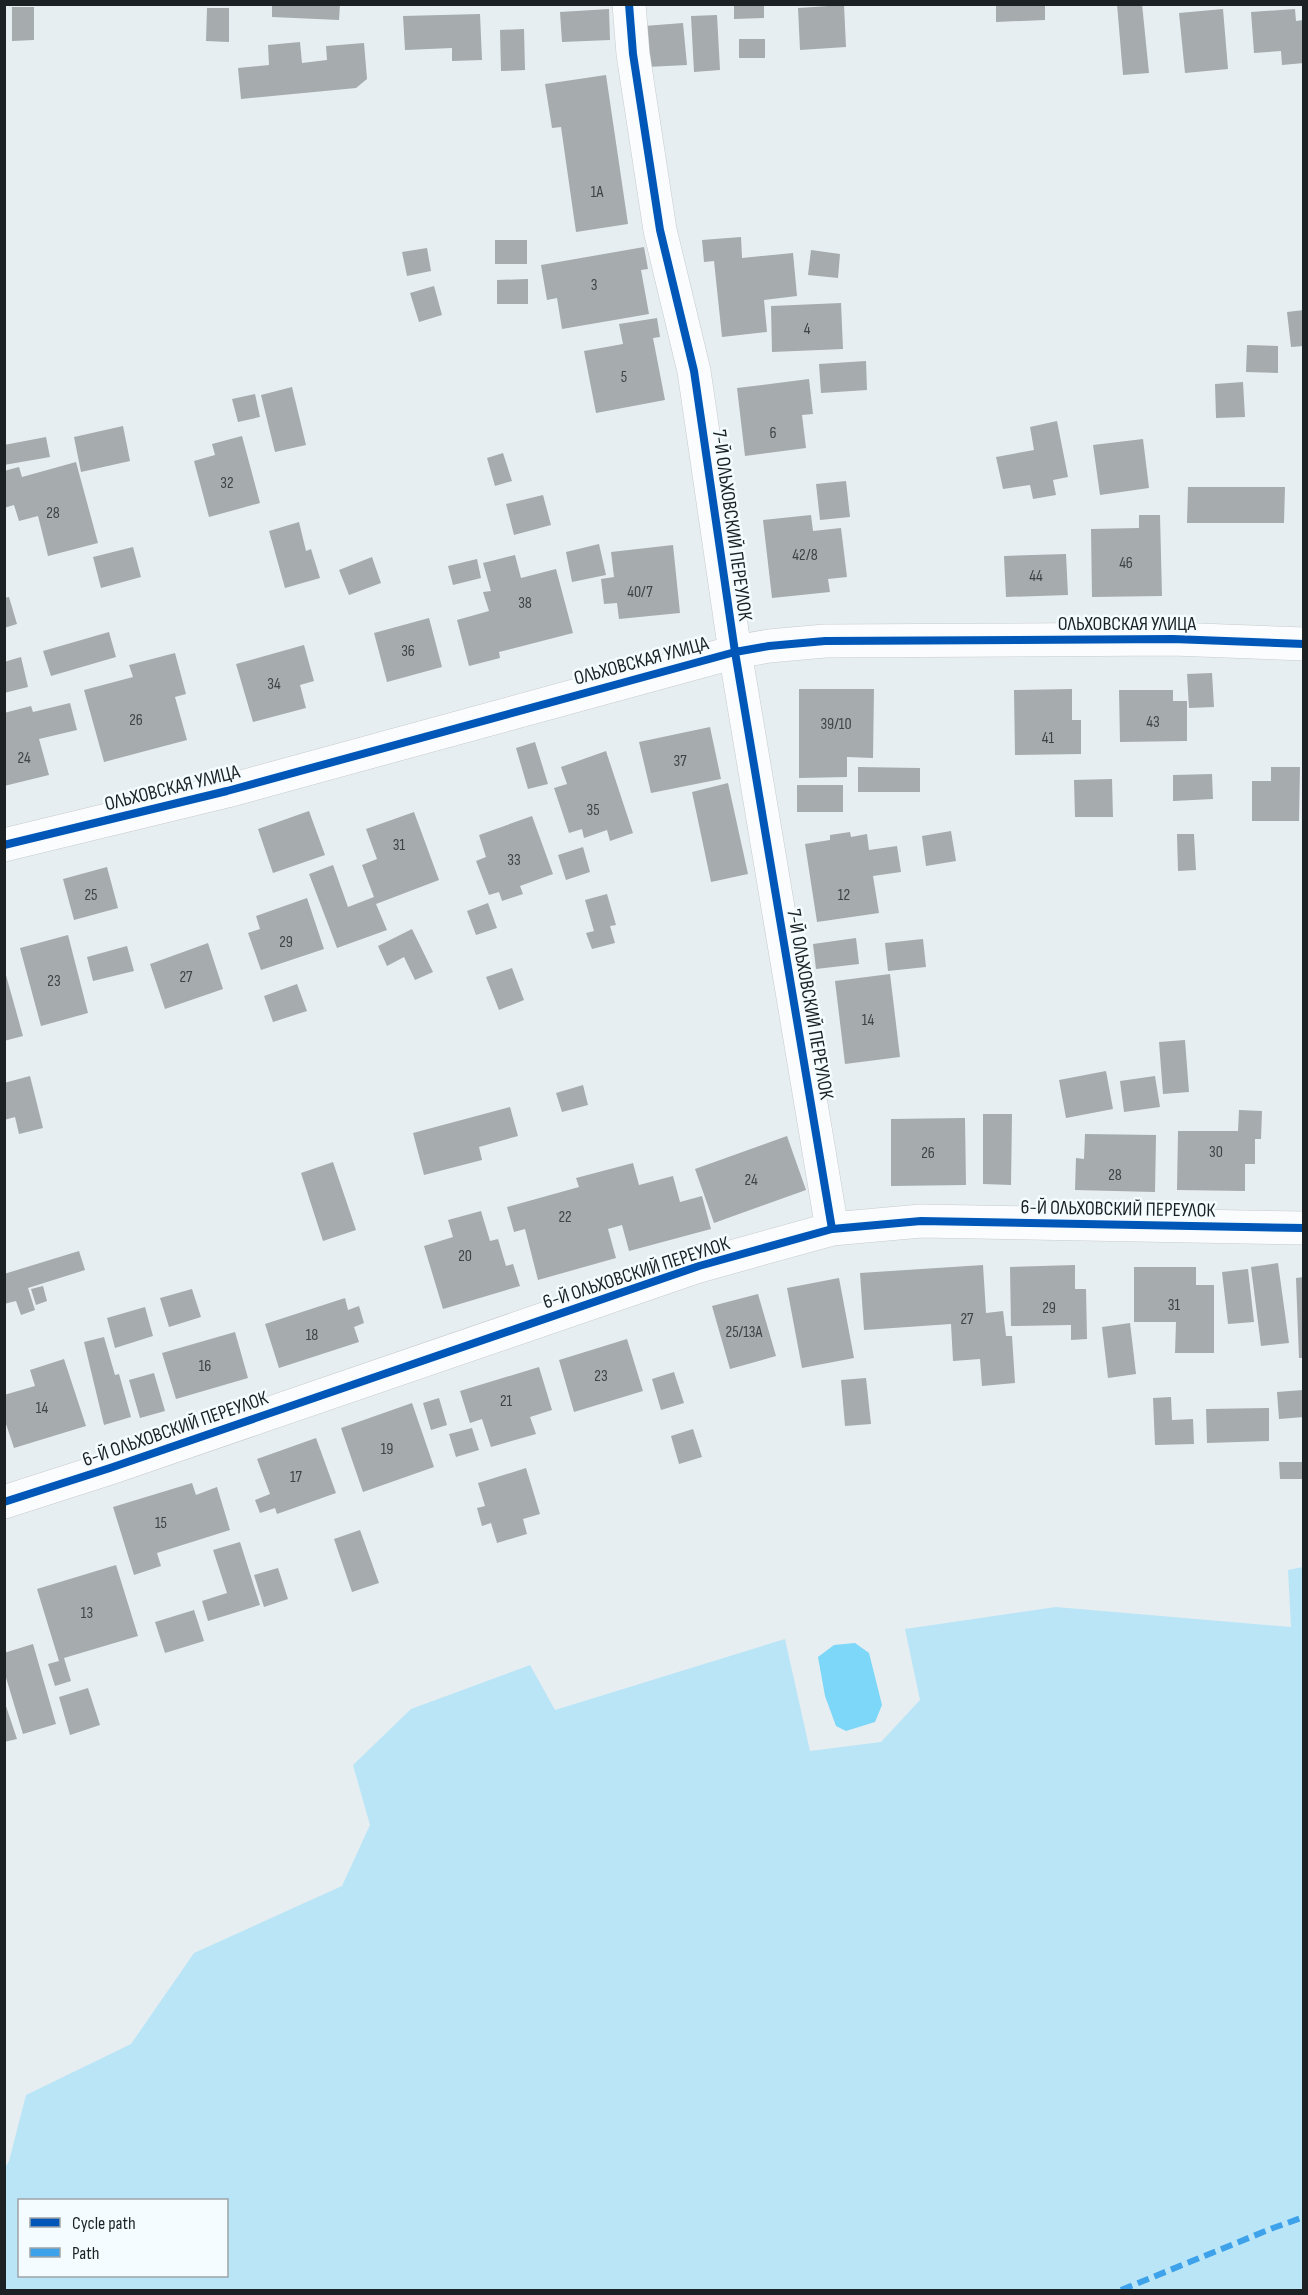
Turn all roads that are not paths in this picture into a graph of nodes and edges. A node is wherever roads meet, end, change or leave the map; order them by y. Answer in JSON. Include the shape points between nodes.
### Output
{"nodes":[{"id":1,"x":629,"y":4,"type":"edge"},
{"id":2,"x":1304,"y":644,"type":"edge"},
{"id":3,"x":735,"y":652,"type":"junction"},
{"id":4,"x":4,"y":845,"type":"edge"},
{"id":5,"x":1304,"y":1228,"type":"edge"},
{"id":6,"x":832,"y":1229,"type":"junction"},
{"id":7,"x":4,"y":1502,"type":"edge"}],
"edges":[{"from":1,"to":3,"type":"street","name":"7-Й ОЛЬХОВСКИЙ ПЕРЕУЛОК","via":[[660,230],[694,371]]},
{"from":2,"to":3,"type":"street","name":"ОЛЬХОВСКАЯ УЛИЦА","via":[[1173,639],[825,641]]},
{"from":3,"to":4,"type":"street","name":"ОЛЬХОВСКАЯ УЛИЦА","via":[[227,791]]},
{"from":3,"to":6,"type":"street","name":"7-Й ОЛЬХОВСКИЙ ПЕРЕУЛОК"},
{"from":5,"to":6,"type":"street","name":"6-Й ОЛЬХОВСКИЙ ПЕРЕУЛОК","via":[[921,1221]]},
{"from":6,"to":7,"type":"street","name":"6-Й ОЛЬХОВСКИЙ ПЕРЕУЛОК","via":[[699,1266]]}]}
